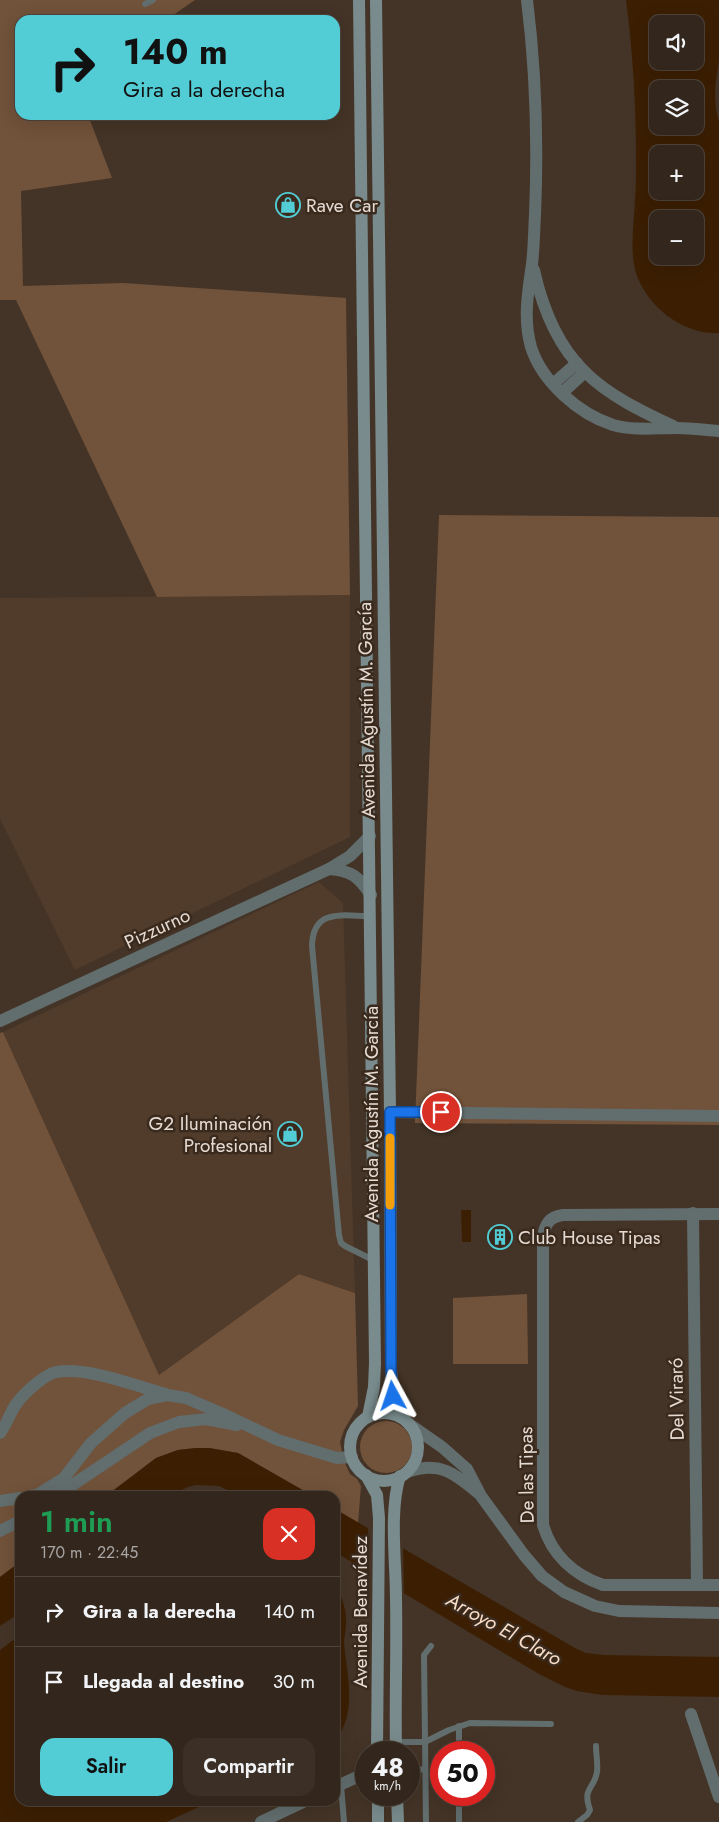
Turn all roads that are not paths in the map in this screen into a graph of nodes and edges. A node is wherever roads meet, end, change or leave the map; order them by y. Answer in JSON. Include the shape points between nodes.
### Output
{"nodes":[{"id":1,"x":152,"y":0,"type":"edge"},
{"id":2,"x":359,"y":0,"type":"edge"},
{"id":3,"x":376,"y":0,"type":"edge"},
{"id":4,"x":527,"y":0,"type":"edge"},
{"id":5,"x":145,"y":4,"type":"dead end"},
{"id":6,"x":532,"y":263,"type":"junction"},
{"id":7,"x":581,"y":368,"type":"junction"},
{"id":8,"x":557,"y":388,"type":"junction"},
{"id":9,"x":678,"y":428,"type":"junction"},
{"id":10,"x":719,"y":431,"type":"edge"},
{"id":11,"x":370,"y":836,"type":"junction"},
{"id":12,"x":329,"y":869,"type":"junction"},
{"id":13,"x":371,"y":895,"type":"junction"},
{"id":14,"x":371,"y":916,"type":"junction"},
{"id":15,"x":0,"y":1021,"type":"edge"},
{"id":16,"x":390,"y":1112,"type":"junction"},
{"id":17,"x":719,"y":1116,"type":"edge"},
{"id":18,"x":693,"y":1214,"type":"junction"},
{"id":19,"x":719,"y":1214,"type":"edge"},
{"id":20,"x":374,"y":1260,"type":"junction"},
{"id":21,"x":168,"y":1395,"type":"junction"},
{"id":22,"x":368,"y":1417,"type":"junction"},
{"id":23,"x":405,"y":1420,"type":"junction"},
{"id":24,"x":253,"y":1428,"type":"junction"},
{"id":25,"x":0,"y":1433,"type":"edge"},
{"id":26,"x":352,"y":1457,"type":"junction"},
{"id":27,"x":404,"y":1474,"type":"junction"},
{"id":28,"x":366,"y":1475,"type":"junction"},
{"id":29,"x":43,"y":1491,"type":"edge"},
{"id":30,"x":63,"y":1491,"type":"edge"},
{"id":31,"x":482,"y":1496,"type":"junction"},
{"id":32,"x":15,"y":1499,"type":"edge"},
{"id":33,"x":0,"y":1501,"type":"edge"},
{"id":34,"x":15,"y":1524,"type":"edge"},
{"id":35,"x":0,"y":1531,"type":"edge"},
{"id":36,"x":697,"y":1585,"type":"junction"},
{"id":37,"x":719,"y":1585,"type":"edge"},
{"id":38,"x":719,"y":1613,"type":"edge"},
{"id":39,"x":430,"y":1646,"type":"dead end"},
{"id":40,"x":691,"y":1714,"type":"dead end"},
{"id":41,"x":551,"y":1724,"type":"dead end"},
{"id":42,"x":459,"y":1726,"type":"junction"},
{"id":43,"x":377,"y":1741,"type":"edge"},
{"id":44,"x":396,"y":1741,"type":"edge"},
{"id":45,"x":459,"y":1741,"type":"edge"},
{"id":46,"x":425,"y":1742,"type":"junction"},
{"id":47,"x":420,"y":1743,"type":"edge"},
{"id":48,"x":596,"y":1746,"type":"dead end"},
{"id":49,"x":425,"y":1769,"type":"junction"},
{"id":50,"x":420,"y":1770,"type":"edge"},
{"id":51,"x":355,"y":1778,"type":"edge"},
{"id":52,"x":340,"y":1785,"type":"edge"},
{"id":53,"x":719,"y":1797,"type":"edge"},
{"id":54,"x":340,"y":1798,"type":"edge"},
{"id":55,"x":295,"y":1806,"type":"edge"},
{"id":56,"x":378,"y":1806,"type":"edge"},
{"id":57,"x":397,"y":1806,"type":"edge"},
{"id":58,"x":459,"y":1806,"type":"edge"},
{"id":59,"x":261,"y":1822,"type":"edge"},
{"id":60,"x":344,"y":1822,"type":"edge"},
{"id":61,"x":378,"y":1822,"type":"edge"},
{"id":62,"x":398,"y":1822,"type":"edge"},
{"id":63,"x":426,"y":1822,"type":"edge"},
{"id":64,"x":459,"y":1822,"type":"edge"},
{"id":65,"x":578,"y":1822,"type":"edge"}],
"edges":[{"from":1,"to":5,"type":"lane"},
{"from":2,"to":11,"type":"main road","name":"Avenida Agustín M. García"},
{"from":3,"to":16,"type":"main road","name":"Avenida Agustín M. García"},
{"from":4,"to":6,"type":"street","via":[[535,67]]},
{"from":6,"to":7,"type":"street","via":[[548,315]]},
{"from":6,"to":8,"type":"street","via":[[526,310],[528,333],[536,360]]},
{"from":7,"to":8,"type":"street"},
{"from":7,"to":9,"type":"street","via":[[621,399]]},
{"from":8,"to":9,"type":"street","via":[[580,408],[613,425],[632,429]]},
{"from":9,"to":10,"type":"street"},
{"from":11,"to":12,"type":"street","name":"Pizzurno","via":[[350,856]]},
{"from":11,"to":13,"type":"main road","name":"Avenida Agustín M. García"},
{"from":12,"to":13,"type":"street","via":[[354,875]]},
{"from":12,"to":15,"type":"street","name":"Pizzurno"},
{"from":13,"to":14,"type":"main road","name":"Avenida Agustín M. García"},
{"from":14,"to":20,"type":"main road","name":"Avenida Agustín M. García"},
{"from":14,"to":20,"type":"lane","via":[[327,918],[314,928],[312,946],[339,1235],[345,1246]]},
{"from":16,"to":17,"type":"street"},
{"from":16,"to":23,"type":"main road","name":"Avenida Agustín M. García","via":[[391,1369],[393,1396]]},
{"from":18,"to":19,"type":"street"},
{"from":18,"to":36,"type":"street","name":"Del Viraró"},
{"from":18,"to":36,"type":"street","name":"De las Tipas","via":[[564,1215],[548,1221],[543,1237],[543,1525],[560,1558],[593,1582],[603,1585]]},
{"from":20,"to":22,"type":"main road","name":"Avenida Agustín M. García","via":[[374,1386]]},
{"from":21,"to":24,"type":"street","via":[[186,1398]]},
{"from":21,"to":25,"type":"street","via":[[87,1372],[55,1372],[34,1385],[16,1404]]},
{"from":21,"to":29,"type":"street","via":[[148,1399],[125,1414],[91,1443],[64,1478]]},
{"from":22,"to":23,"type":"main road","via":[[390,1413]]},
{"from":22,"to":26,"type":"main road","via":[[353,1434]]},
{"from":23,"to":27,"type":"main road","via":[[415,1432],[418,1448],[414,1463]]},
{"from":23,"to":31,"type":"street","via":[[467,1469]]},
{"from":24,"to":26,"type":"street","via":[[278,1440],[337,1458]]},
{"from":24,"to":30,"type":"street","via":[[206,1420],[179,1422],[150,1433]]},
{"from":26,"to":28,"type":"main road","via":[[357,1468]]},
{"from":27,"to":28,"type":"main road","via":[[389,1480],[377,1480]]},
{"from":27,"to":31,"type":"street","via":[[422,1467],[443,1470]]},
{"from":27,"to":44,"type":"main road","name":"Avenida Benavídez","via":[[396,1495],[395,1524]]},
{"from":28,"to":43,"type":"main road","name":"Avenida Benavídez","via":[[377,1495],[379,1518]]},
{"from":31,"to":38,"type":"street","via":[[532,1566],[575,1598],[619,1611]]},
{"from":32,"to":33,"type":"street"},
{"from":34,"to":35,"type":"street"},
{"from":36,"to":37,"type":"street","name":"De las Tipas"},
{"from":39,"to":46,"type":"lane","via":[[424,1655]]},
{"from":40,"to":53,"type":"street"},
{"from":41,"to":42,"type":"lane","via":[[470,1723]]},
{"from":42,"to":45,"type":"lane"},
{"from":42,"to":46,"type":"lane"},
{"from":46,"to":47,"type":"lane"},
{"from":46,"to":49,"type":"lane"},
{"from":48,"to":65,"type":"lane","via":[[597,1773],[586,1798],[590,1810]]},
{"from":49,"to":50,"type":"lane"},
{"from":49,"to":63,"type":"lane"},
{"from":51,"to":52,"type":"street"},
{"from":54,"to":60,"type":"lane"},
{"from":55,"to":59,"type":"street"},
{"from":56,"to":61,"type":"main road"},
{"from":57,"to":62,"type":"main road"},
{"from":58,"to":64,"type":"lane"}]}
